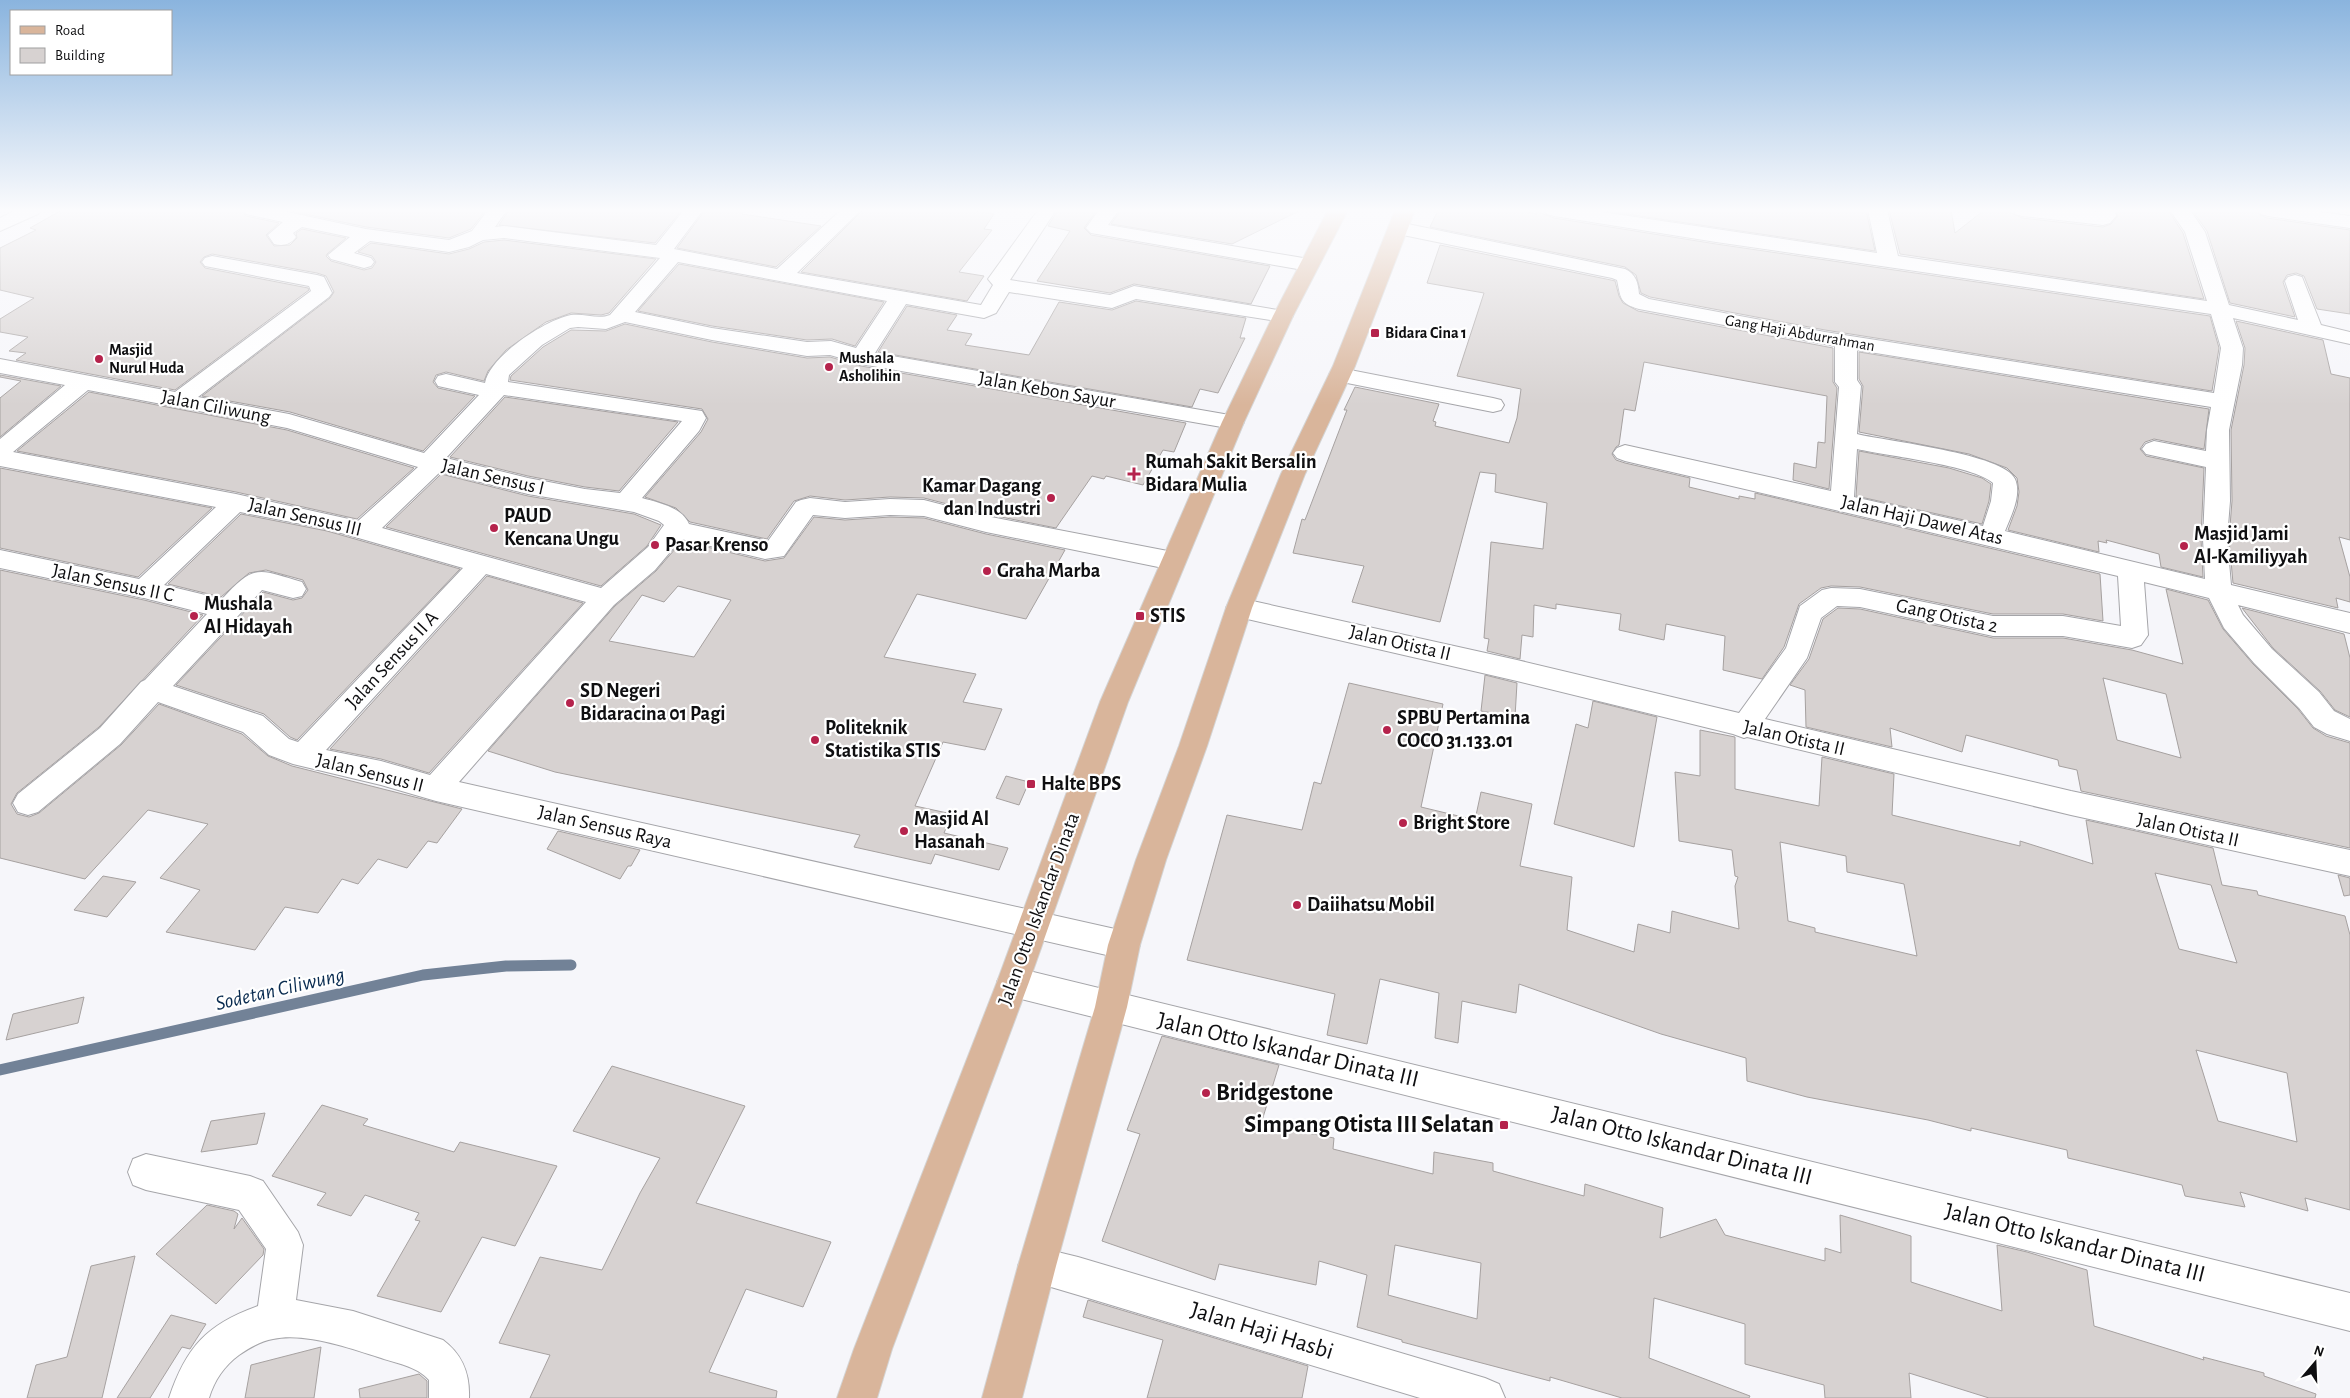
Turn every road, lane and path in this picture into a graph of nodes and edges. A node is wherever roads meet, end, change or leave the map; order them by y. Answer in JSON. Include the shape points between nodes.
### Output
{"nodes":[{"id":1,"x":294,"y":275,"type":"edge"},
{"id":2,"x":650,"y":275,"type":"edge"},
{"id":3,"x":783,"y":275,"type":"edge"},
{"id":4,"x":1001,"y":275,"type":"edge"},
{"id":5,"x":1304,"y":275,"type":"edge"},
{"id":6,"x":1380,"y":275,"type":"edge"},
{"id":7,"x":1625,"y":275,"type":"edge"},
{"id":8,"x":1988,"y":275,"type":"edge"},
{"id":9,"x":2210,"y":275,"type":"edge"},
{"id":10,"x":2295,"y":281,"type":"dead end"},
{"id":11,"x":1003,"y":286,"type":"junction"},
{"id":12,"x":900,"y":297,"type":"junction"},
{"id":13,"x":2219,"y":309,"type":"junction"},
{"id":14,"x":1282,"y":316,"type":"junction"},
{"id":15,"x":615,"y":319,"type":"junction"},
{"id":16,"x":2312,"y":330,"type":"junction"},
{"id":17,"x":2350,"y":338,"type":"edge"},
{"id":18,"x":1846,"y":342,"type":"junction"},
{"id":19,"x":861,"y":356,"type":"junction"},
{"id":20,"x":0,"y":366,"type":"edge"},
{"id":21,"x":1340,"y":375,"type":"junction"},
{"id":22,"x":446,"y":381,"type":"dead end"},
{"id":23,"x":83,"y":382,"type":"junction"},
{"id":24,"x":497,"y":384,"type":"junction"},
{"id":25,"x":567,"y":386,"type":"dead end"},
{"id":26,"x":179,"y":400,"type":"junction"},
{"id":27,"x":2224,"y":402,"type":"junction"},
{"id":28,"x":1493,"y":405,"type":"dead end"},
{"id":29,"x":1233,"y":422,"type":"junction"},
{"id":30,"x":1846,"y":439,"type":"junction"},
{"id":31,"x":2154,"y":449,"type":"dead end"},
{"id":32,"x":0,"y":451,"type":"edge"},
{"id":33,"x":1625,"y":453,"type":"dead end"},
{"id":34,"x":0,"y":458,"type":"edge"},
{"id":35,"x":2217,"y":461,"type":"junction"},
{"id":36,"x":432,"y":463,"type":"junction"},
{"id":37,"x":1842,"y":501,"type":"junction"},
{"id":38,"x":236,"y":502,"type":"junction"},
{"id":39,"x":625,"y":502,"type":"junction"},
{"id":40,"x":676,"y":526,"type":"junction"},
{"id":41,"x":364,"y":530,"type":"junction"},
{"id":42,"x":1991,"y":536,"type":"junction"},
{"id":43,"x":0,"y":560,"type":"edge"},
{"id":44,"x":1173,"y":561,"type":"junction"},
{"id":45,"x":481,"y":564,"type":"junction"},
{"id":46,"x":2130,"y":571,"type":"junction"},
{"id":47,"x":144,"y":589,"type":"junction"},
{"id":48,"x":293,"y":589,"type":"dead end"},
{"id":49,"x":2219,"y":592,"type":"junction"},
{"id":50,"x":605,"y":598,"type":"junction"},
{"id":51,"x":225,"y":608,"type":"junction"},
{"id":52,"x":1239,"y":608,"type":"junction"},
{"id":53,"x":2350,"y":624,"type":"edge"},
{"id":54,"x":151,"y":689,"type":"junction"},
{"id":55,"x":1744,"y":726,"type":"junction"},
{"id":56,"x":2350,"y":730,"type":"edge"},
{"id":57,"x":303,"y":756,"type":"junction"},
{"id":58,"x":436,"y":789,"type":"junction"},
{"id":59,"x":28,"y":803,"type":"dead end"},
{"id":60,"x":2350,"y":863,"type":"edge"},
{"id":61,"x":1034,"y":923,"type":"junction"},
{"id":62,"x":1124,"y":945,"type":"junction"},
{"id":63,"x":1013,"y":982,"type":"junction"},
{"id":64,"x":1111,"y":1007,"type":"junction"},
{"id":65,"x":146,"y":1172,"type":"dead end"},
{"id":66,"x":1037,"y":1266,"type":"junction"},
{"id":67,"x":2350,"y":1312,"type":"edge"},
{"id":68,"x":275,"y":1319,"type":"junction"},
{"id":69,"x":189,"y":1398,"type":"edge"},
{"id":70,"x":448,"y":1398,"type":"edge"},
{"id":71,"x":857,"y":1398,"type":"edge"},
{"id":72,"x":1002,"y":1398,"type":"edge"},
{"id":73,"x":1485,"y":1398,"type":"edge"}],
"edges":[{"from":1,"to":26,"type":"street","via":[[317,281],[322,293]]},
{"from":2,"to":15,"type":"street"},
{"from":3,"to":12,"type":"street"},
{"from":4,"to":11,"type":"street","via":[[998,279]]},
{"from":5,"to":14,"type":"main road","name":"Jalan Otto Iskandar Dinata"},
{"from":6,"to":21,"type":"main road"},
{"from":7,"to":18,"type":"street","name":"Gang Haji Abdurrahman","via":[[1629,296],[1636,302]]},
{"from":8,"to":13,"type":"street"},
{"from":9,"to":13,"type":"street"},
{"from":10,"to":16,"type":"street"},
{"from":11,"to":12,"type":"street","via":[[989,310],[984,312]]},
{"from":11,"to":14,"type":"street","via":[[1112,302],[1134,292]]},
{"from":12,"to":19,"type":"street"},
{"from":13,"to":16,"type":"street"},
{"from":13,"to":27,"type":"street","via":[[2232,348]]},
{"from":14,"to":29,"type":"main road","name":"Jalan Otto Iskandar Dinata"},
{"from":15,"to":19,"type":"street","name":"Jalan Kebon Sayur","via":[[807,349],[831,348]]},
{"from":15,"to":24,"type":"street","name":"Jalan Sensus I","via":[[559,324]]},
{"from":16,"to":17,"type":"street"},
{"from":18,"to":27,"type":"street","name":"Gang Haji Abdurrahman"},
{"from":18,"to":30,"type":"street","via":[[1846,382],[1850,386]]},
{"from":19,"to":29,"type":"street","name":"Jalan Kebon Sayur"},
{"from":20,"to":23,"type":"street","name":"Jalan Ciliwung"},
{"from":21,"to":28,"type":"street"},
{"from":21,"to":52,"type":"main road","via":[[1292,474]]},
{"from":22,"to":24,"type":"street"},
{"from":23,"to":26,"type":"street","name":"Jalan Ciliwung"},
{"from":23,"to":32,"type":"street"},
{"from":24,"to":25,"type":"street"},
{"from":24,"to":36,"type":"street","name":"Jalan Sensus I"},
{"from":24,"to":39,"type":"street","via":[[694,416],[691,426]]},
{"from":26,"to":36,"type":"street","name":"Jalan Ciliwung","via":[[297,423]]},
{"from":27,"to":35,"type":"street","via":[[2218,430]]},
{"from":29,"to":44,"type":"main road","name":"Jalan Otto Iskandar Dinata"},
{"from":30,"to":37,"type":"street"},
{"from":30,"to":42,"type":"street","via":[[2000,473],[2004,478],[2005,491]]},
{"from":31,"to":35,"type":"street"},
{"from":33,"to":37,"type":"street","name":"Jalan Haji Dawel Atas"},
{"from":34,"to":38,"type":"street","name":"Jalan Sensus III"},
{"from":35,"to":49,"type":"street","via":[[2215,539]]},
{"from":36,"to":39,"type":"street","name":"Jalan Sensus I","via":[[585,498]]},
{"from":36,"to":41,"type":"street"},
{"from":37,"to":42,"type":"street","name":"Jalan Haji Dawel Atas"},
{"from":38,"to":41,"type":"street","name":"Jalan Sensus III"},
{"from":38,"to":47,"type":"street"},
{"from":39,"to":40,"type":"street","name":"Jalan Sensus I","via":[[668,515]]},
{"from":40,"to":44,"type":"street","name":"Jalan Sensus I","via":[[775,550],[805,508],[810,506],[845,510],[924,508],[986,524]]},
{"from":40,"to":50,"type":"street","via":[[672,536]]},
{"from":41,"to":45,"type":"street","name":"Jalan Sensus III"},
{"from":42,"to":46,"type":"street","name":"Jalan Haji Dawel Atas"},
{"from":43,"to":47,"type":"street","name":"Jalan Sensus II C"},
{"from":44,"to":61,"type":"main road","name":"Jalan Otto Iskandar Dinata","via":[[1114,702]]},
{"from":45,"to":50,"type":"street","name":"Jalan Sensus III"},
{"from":45,"to":57,"type":"street","name":"Jalan Sensus II A"},
{"from":46,"to":49,"type":"street","name":"Jalan Haji Dawel Atas"},
{"from":46,"to":55,"type":"street","name":"Gang Otista 2","via":[[2134,637],[2063,626],[2008,628],[1860,598],[1832,597],[1809,613],[1798,651]]},
{"from":47,"to":51,"type":"street","name":"Jalan Sensus II C"},
{"from":48,"to":51,"type":"street","via":[[257,580]]},
{"from":49,"to":53,"type":"street","name":"Jalan Haji Dawel Atas"},
{"from":49,"to":56,"type":"street","via":[[2233,621],[2263,656],[2324,718]]},
{"from":50,"to":58,"type":"street"},
{"from":51,"to":54,"type":"street"},
{"from":52,"to":55,"type":"street","name":"Jalan Otista II"},
{"from":52,"to":62,"type":"main road"},
{"from":54,"to":57,"type":"street","name":"Jalan Sensus II","via":[[253,724],[270,740]]},
{"from":54,"to":59,"type":"street","via":[[110,736]]},
{"from":55,"to":60,"type":"street","name":"Jalan Otista II","via":[[2203,834]]},
{"from":57,"to":58,"type":"street","name":"Jalan Sensus II"},
{"from":58,"to":61,"type":"street","name":"Jalan Sensus Raya"},
{"from":61,"to":62,"type":"street","name":"Jalan Sensus Raya"},
{"from":61,"to":63,"type":"main road","name":"Jalan Otto Iskandar Dinata"},
{"from":62,"to":64,"type":"main road"},
{"from":63,"to":64,"type":"street","name":"Jalan Otto Iskandar Dinata III"},
{"from":63,"to":71,"type":"main road","name":"Jalan Otto Iskandar Dinata"},
{"from":64,"to":66,"type":"main road"},
{"from":64,"to":67,"type":"street","name":"Jalan Otto Iskandar Dinata III"},
{"from":65,"to":68,"type":"street","via":[[250,1194],[285,1245]]},
{"from":66,"to":72,"type":"main road"},
{"from":66,"to":73,"type":"street","name":"Jalan Haji Hasbi"},
{"from":68,"to":69,"type":"street","via":[[237,1333],[215,1349],[201,1369]]},
{"from":68,"to":70,"type":"street","via":[[317,1322],[429,1354],[444,1364],[450,1380]]}]}
